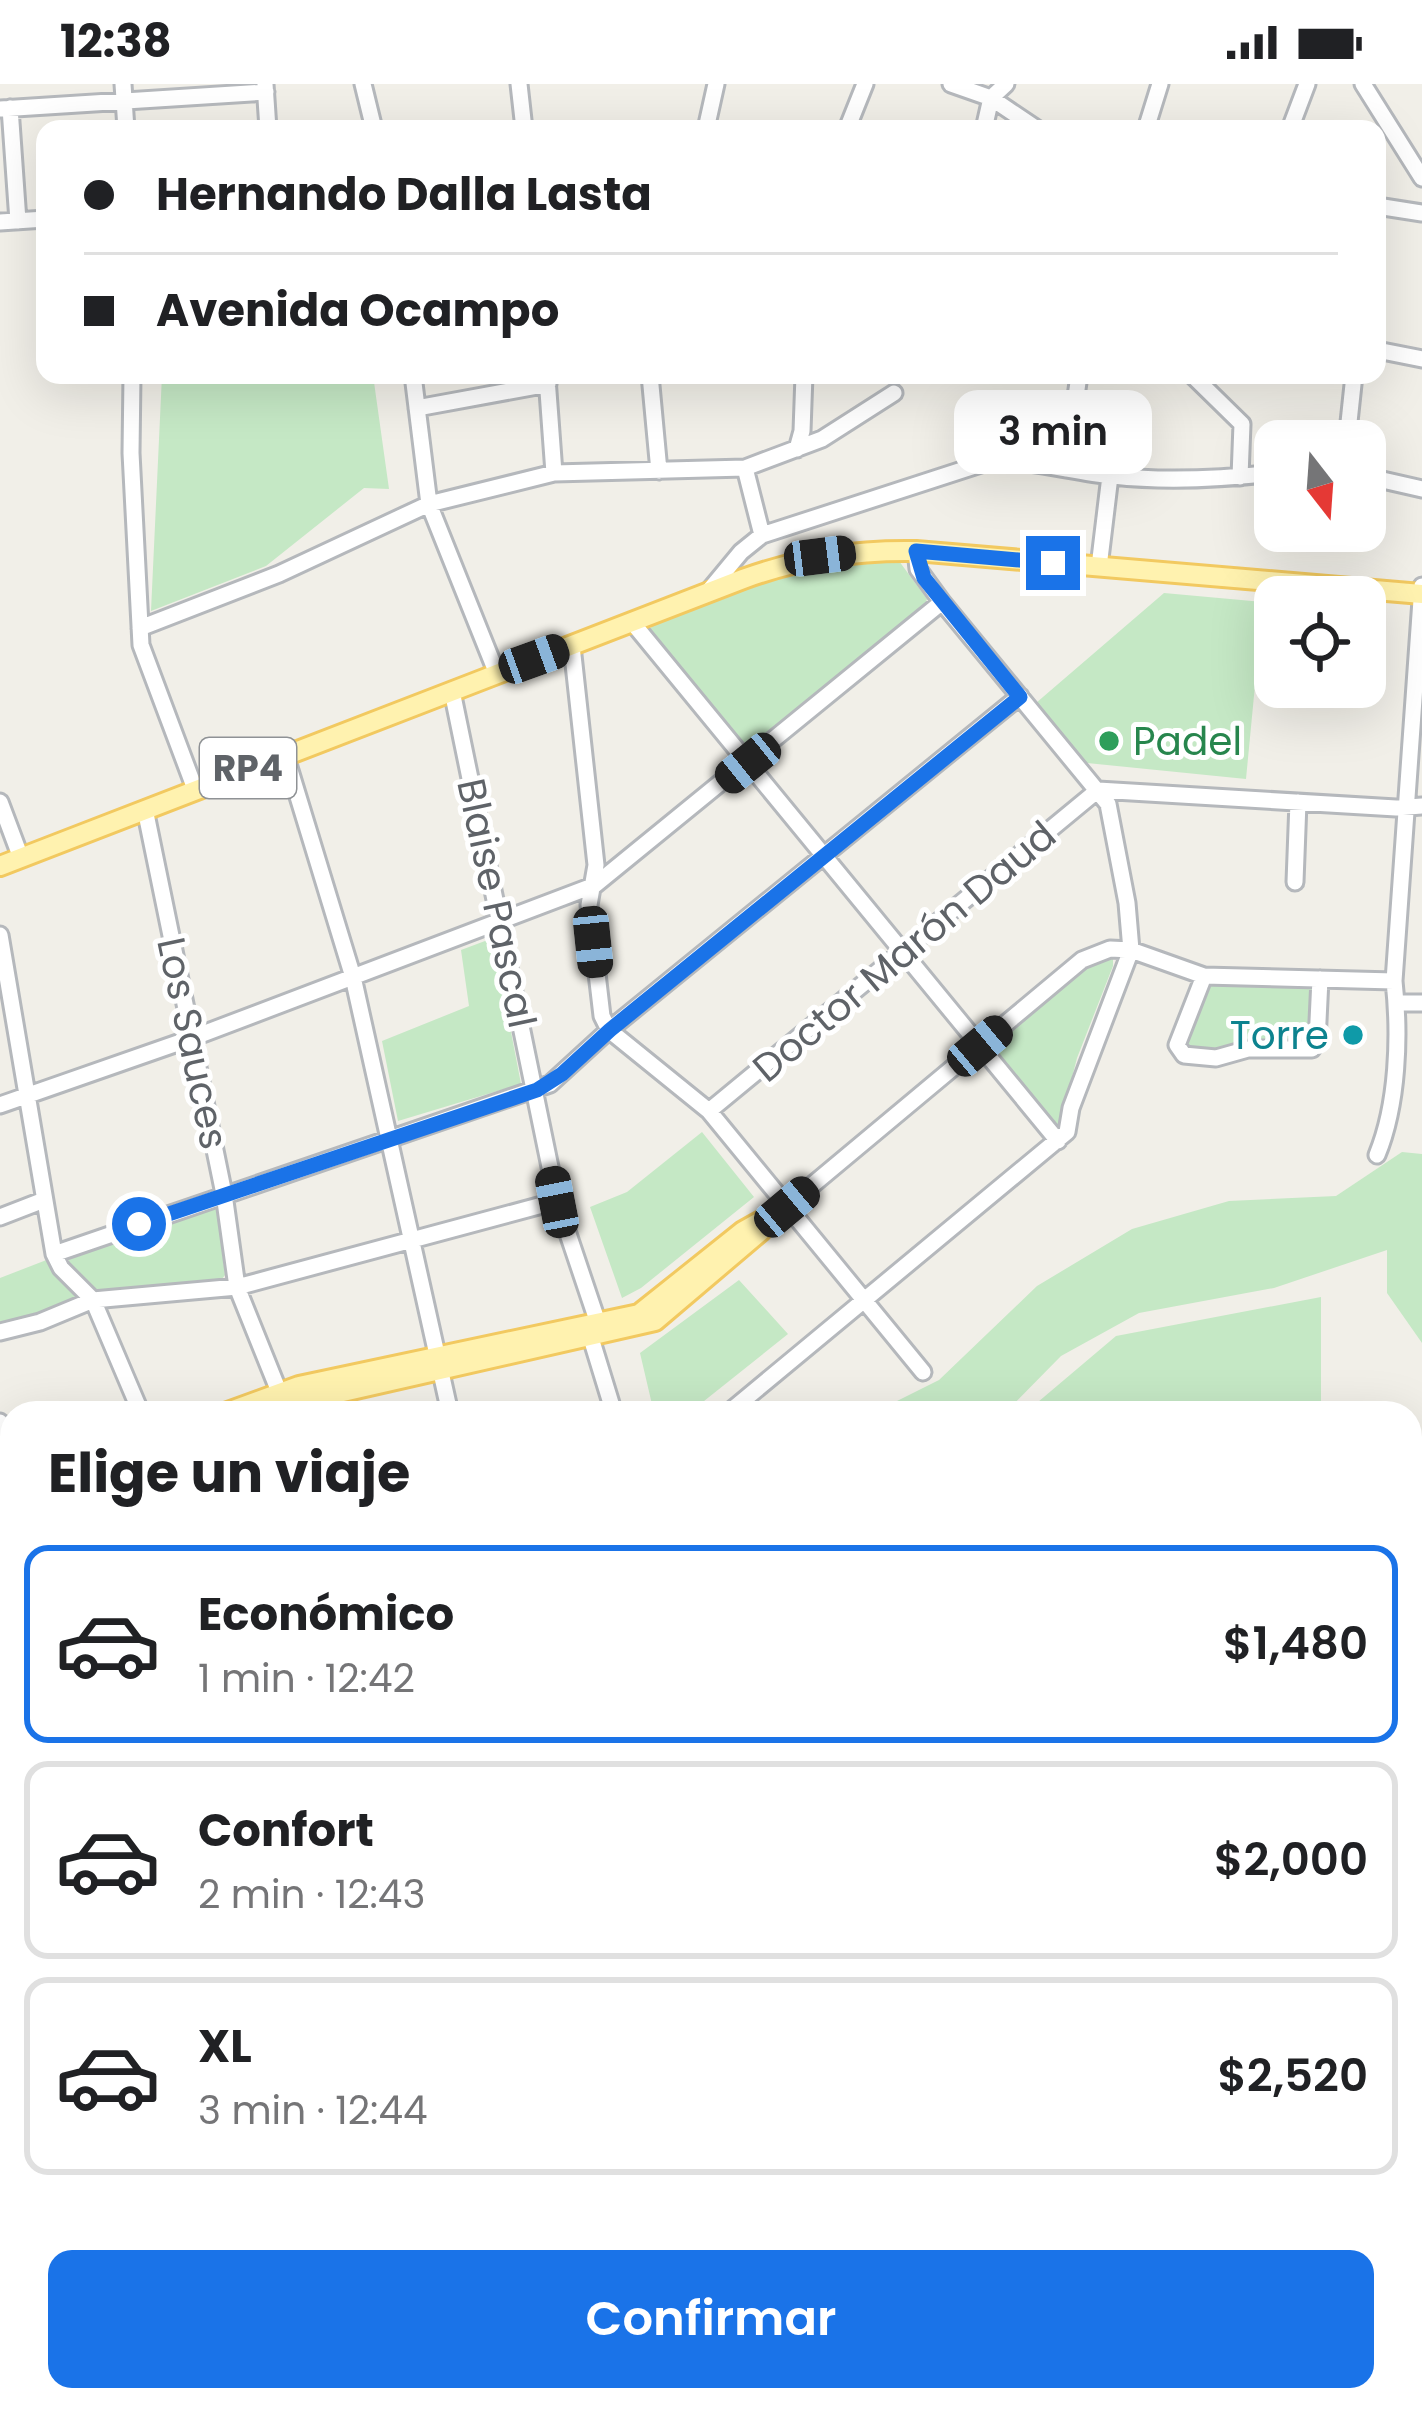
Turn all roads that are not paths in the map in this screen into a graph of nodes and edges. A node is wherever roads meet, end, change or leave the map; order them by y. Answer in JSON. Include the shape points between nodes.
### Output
{"nodes":[{"id":1,"x":363,"y":84,"type":"edge"},
{"id":2,"x":519,"y":84,"type":"edge"},
{"id":3,"x":716,"y":84,"type":"edge"},
{"id":4,"x":865,"y":84,"type":"edge"},
{"id":5,"x":951,"y":84,"type":"edge"},
{"id":6,"x":1006,"y":84,"type":"edge"},
{"id":7,"x":1160,"y":84,"type":"edge"},
{"id":8,"x":1307,"y":84,"type":"edge"},
{"id":9,"x":1363,"y":84,"type":"edge"},
{"id":10,"x":266,"y":88,"type":"edge"},
{"id":11,"x":124,"y":92,"type":"edge"},
{"id":12,"x":991,"y":98,"type":"junction"},
{"id":13,"x":5,"y":108,"type":"edge"},
{"id":14,"x":268,"y":120,"type":"edge"},
{"id":15,"x":372,"y":120,"type":"edge"},
{"id":16,"x":523,"y":120,"type":"edge"},
{"id":17,"x":708,"y":120,"type":"edge"},
{"id":18,"x":851,"y":120,"type":"edge"},
{"id":19,"x":986,"y":120,"type":"edge"},
{"id":20,"x":1024,"y":120,"type":"edge"},
{"id":21,"x":1149,"y":120,"type":"edge"},
{"id":22,"x":1293,"y":120,"type":"edge"},
{"id":23,"x":1386,"y":120,"type":"edge"},
{"id":24,"x":1386,"y":121,"type":"edge"},
{"id":25,"x":1422,"y":178,"type":"edge"},
{"id":26,"x":1386,"y":207,"type":"edge"},
{"id":27,"x":1422,"y":213,"type":"edge"},
{"id":28,"x":9,"y":221,"type":"edge"},
{"id":29,"x":1386,"y":352,"type":"edge"},
{"id":30,"x":1422,"y":359,"type":"edge"},
{"id":31,"x":132,"y":384,"type":"edge"},
{"id":32,"x":413,"y":384,"type":"edge"},
{"id":33,"x":528,"y":384,"type":"edge"},
{"id":34,"x":547,"y":384,"type":"edge"},
{"id":35,"x":651,"y":384,"type":"edge"},
{"id":36,"x":804,"y":384,"type":"edge"},
{"id":37,"x":1078,"y":384,"type":"edge"},
{"id":38,"x":1201,"y":384,"type":"edge"},
{"id":39,"x":1353,"y":384,"type":"edge"},
{"id":40,"x":894,"y":393,"type":"dead end"},
{"id":41,"x":417,"y":408,"type":"junction"},
{"id":42,"x":1349,"y":420,"type":"edge"},
{"id":43,"x":797,"y":449,"type":"junction"},
{"id":44,"x":745,"y":468,"type":"junction"},
{"id":45,"x":1066,"y":469,"type":"junction"},
{"id":46,"x":659,"y":471,"type":"junction"},
{"id":47,"x":554,"y":473,"type":"junction"},
{"id":48,"x":1254,"y":475,"type":"edge"},
{"id":49,"x":1110,"y":476,"type":"junction"},
{"id":50,"x":1240,"y":477,"type":"junction"},
{"id":51,"x":1386,"y":481,"type":"edge"},
{"id":52,"x":1422,"y":489,"type":"edge"},
{"id":53,"x":429,"y":504,"type":"junction"},
{"id":54,"x":762,"y":535,"type":"junction"},
{"id":55,"x":916,"y":551,"type":"junction"},
{"id":56,"x":741,"y":552,"type":"junction"},
{"id":57,"x":1099,"y":567,"type":"junction"},
{"id":58,"x":753,"y":575,"type":"junction"},
{"id":59,"x":1422,"y":592,"type":"edge"},
{"id":60,"x":707,"y":593,"type":"junction"},
{"id":61,"x":942,"y":602,"type":"junction"},
{"id":62,"x":632,"y":622,"type":"junction"},
{"id":63,"x":140,"y":628,"type":"junction"},
{"id":64,"x":572,"y":646,"type":"junction"},
{"id":65,"x":497,"y":674,"type":"junction"},
{"id":66,"x":452,"y":691,"type":"junction"},
{"id":67,"x":1020,"y":697,"type":"junction"},
{"id":68,"x":285,"y":754,"type":"junction"},
{"id":69,"x":748,"y":763,"type":"junction"},
{"id":70,"x":195,"y":789,"type":"junction"},
{"id":71,"x":1098,"y":790,"type":"junction"},
{"id":72,"x":0,"y":802,"type":"edge"},
{"id":73,"x":1298,"y":802,"type":"junction"},
{"id":74,"x":1415,"y":806,"type":"edge"},
{"id":75,"x":145,"y":809,"type":"junction"},
{"id":76,"x":825,"y":855,"type":"junction"},
{"id":77,"x":20,"y":858,"type":"junction"},
{"id":78,"x":0,"y":866,"type":"edge"},
{"id":79,"x":1295,"y":882,"type":"dead end"},
{"id":80,"x":595,"y":885,"type":"junction"},
{"id":81,"x":502,"y":920,"type":"junction"},
{"id":82,"x":0,"y":935,"type":"edge"},
{"id":83,"x":1131,"y":950,"type":"junction"},
{"id":84,"x":904,"y":951,"type":"junction"},
{"id":85,"x":1204,"y":976,"type":"junction"},
{"id":86,"x":353,"y":977,"type":"junction"},
{"id":87,"x":1321,"y":979,"type":"junction"},
{"id":88,"x":1394,"y":980,"type":"junction"},
{"id":89,"x":5,"y":992,"type":"edge"},
{"id":90,"x":1396,"y":1003,"type":"junction"},
{"id":91,"x":1422,"y":1003,"type":"edge"},
{"id":92,"x":610,"y":1030,"type":"junction"},
{"id":93,"x":192,"y":1038,"type":"junction"},
{"id":94,"x":980,"y":1046,"type":"junction"},
{"id":95,"x":537,"y":1090,"type":"junction"},
{"id":96,"x":28,"y":1096,"type":"junction"},
{"id":97,"x":0,"y":1105,"type":"edge"},
{"id":98,"x":709,"y":1112,"type":"junction"},
{"id":99,"x":388,"y":1138,"type":"junction"},
{"id":100,"x":1058,"y":1141,"type":"junction"},
{"id":101,"x":1377,"y":1155,"type":"dead end"},
{"id":102,"x":224,"y":1194,"type":"junction"},
{"id":103,"x":44,"y":1200,"type":"junction"},
{"id":104,"x":557,"y":1202,"type":"junction"},
{"id":105,"x":787,"y":1207,"type":"junction"},
{"id":106,"x":0,"y":1217,"type":"edge"},
{"id":107,"x":412,"y":1240,"type":"junction"},
{"id":108,"x":54,"y":1254,"type":"junction"},
{"id":109,"x":237,"y":1287,"type":"junction"},
{"id":110,"x":865,"y":1299,"type":"junction"},
{"id":111,"x":93,"y":1300,"type":"junction"},
{"id":112,"x":594,"y":1330,"type":"junction"},
{"id":113,"x":0,"y":1332,"type":"edge"},
{"id":114,"x":441,"y":1363,"type":"junction"},
{"id":115,"x":923,"y":1372,"type":"dead end"},
{"id":116,"x":136,"y":1401,"type":"edge"},
{"id":117,"x":281,"y":1401,"type":"edge"},
{"id":118,"x":290,"y":1401,"type":"edge"},
{"id":119,"x":448,"y":1401,"type":"edge"},
{"id":120,"x":611,"y":1401,"type":"edge"},
{"id":121,"x":742,"y":1401,"type":"edge"}],
"edges":[{"from":1,"to":15,"type":"street"},
{"from":2,"to":16,"type":"street"},
{"from":3,"to":17,"type":"street"},
{"from":4,"to":18,"type":"street"},
{"from":5,"to":12,"type":"street"},
{"from":6,"to":12,"type":"street"},
{"from":7,"to":21,"type":"street"},
{"from":8,"to":22,"type":"street"},
{"from":9,"to":23,"type":"street"},
{"from":10,"to":11,"type":"street"},
{"from":10,"to":14,"type":"street"},
{"from":11,"to":13,"type":"street"},
{"from":12,"to":19,"type":"street"},
{"from":12,"to":20,"type":"street"},
{"from":13,"to":28,"type":"street"},
{"from":24,"to":25,"type":"street"},
{"from":26,"to":27,"type":"street"},
{"from":29,"to":30,"type":"street"},
{"from":31,"to":63,"type":"street"},
{"from":32,"to":41,"type":"street"},
{"from":33,"to":41,"type":"street"},
{"from":34,"to":47,"type":"street"},
{"from":35,"to":46,"type":"street"},
{"from":36,"to":43,"type":"street"},
{"from":37,"to":45,"type":"street"},
{"from":38,"to":50,"type":"street","via":[[1242,424]]},
{"from":39,"to":42,"type":"street"},
{"from":40,"to":43,"type":"street"},
{"from":41,"to":53,"type":"street"},
{"from":43,"to":44,"type":"street"},
{"from":44,"to":46,"type":"street"},
{"from":44,"to":54,"type":"street"},
{"from":45,"to":49,"type":"street"},
{"from":45,"to":54,"type":"street","via":[[990,461]]},
{"from":46,"to":47,"type":"street"},
{"from":47,"to":53,"type":"street"},
{"from":48,"to":50,"type":"street"},
{"from":49,"to":50,"type":"street"},
{"from":49,"to":57,"type":"street"},
{"from":51,"to":52,"type":"street"},
{"from":53,"to":63,"type":"street"},
{"from":53,"to":65,"type":"street"},
{"from":54,"to":56,"type":"street"},
{"from":55,"to":57,"type":"main road","number":"RP4"},
{"from":55,"to":58,"type":"main road","number":"RP4","via":[[820,556]]},
{"from":55,"to":61,"type":"street"},
{"from":56,"to":58,"type":"street"},
{"from":56,"to":60,"type":"street"},
{"from":57,"to":59,"type":"main road","number":"RP4"},
{"from":58,"to":60,"type":"main road","number":"RP4"},
{"from":59,"to":74,"type":"street"},
{"from":60,"to":62,"type":"main road","number":"RP4"},
{"from":61,"to":67,"type":"street"},
{"from":61,"to":69,"type":"street"},
{"from":62,"to":64,"type":"main road","number":"RP4"},
{"from":62,"to":69,"type":"street"},
{"from":63,"to":70,"type":"street"},
{"from":64,"to":65,"type":"main road","number":"RP4"},
{"from":64,"to":80,"type":"street"},
{"from":65,"to":66,"type":"main road","number":"RP4"},
{"from":66,"to":68,"type":"main road","number":"RP4"},
{"from":66,"to":81,"type":"street","name":"Blaise Pascal"},
{"from":67,"to":71,"type":"street"},
{"from":67,"to":76,"type":"street"},
{"from":68,"to":70,"type":"main road","number":"RP4"},
{"from":68,"to":86,"type":"street"},
{"from":69,"to":76,"type":"street"},
{"from":69,"to":80,"type":"street"},
{"from":70,"to":75,"type":"main road","number":"RP4"},
{"from":71,"to":73,"type":"street"},
{"from":71,"to":83,"type":"street","via":[[1108,804]]},
{"from":71,"to":84,"type":"street","name":"Doctor Marón Daud"},
{"from":72,"to":77,"type":"street"},
{"from":73,"to":74,"type":"street"},
{"from":73,"to":79,"type":"street"},
{"from":74,"to":88,"type":"street"},
{"from":75,"to":77,"type":"main road","number":"RP4"},
{"from":75,"to":93,"type":"street","name":"Los Sauces"},
{"from":76,"to":84,"type":"street"},
{"from":76,"to":92,"type":"street"},
{"from":77,"to":78,"type":"main road","number":"RP4"},
{"from":80,"to":81,"type":"street"},
{"from":80,"to":92,"type":"street","via":[[590,905]]},
{"from":81,"to":86,"type":"street"},
{"from":81,"to":95,"type":"street","name":"Blaise Pascal"},
{"from":82,"to":89,"type":"street"},
{"from":83,"to":85,"type":"street"},
{"from":83,"to":94,"type":"street","via":[[1082,960]]},
{"from":83,"to":100,"type":"street"},
{"from":84,"to":94,"type":"street"},
{"from":84,"to":98,"type":"street","name":"Doctor Marón Daud"},
{"from":85,"to":87,"type":"street"},
{"from":85,"to":87,"type":"street","via":[[1177,1045],[1204,1058],[1312,1049]]},
{"from":86,"to":93,"type":"street"},
{"from":86,"to":99,"type":"street"},
{"from":87,"to":88,"type":"street"},
{"from":88,"to":90,"type":"street"},
{"from":89,"to":96,"type":"street"},
{"from":90,"to":91,"type":"street"},
{"from":90,"to":101,"type":"street","via":[[1390,1125]]},
{"from":92,"to":95,"type":"street"},
{"from":92,"to":98,"type":"street"},
{"from":93,"to":96,"type":"street"},
{"from":93,"to":102,"type":"street","name":"Los Sauces"},
{"from":94,"to":100,"type":"street"},
{"from":94,"to":105,"type":"street"},
{"from":95,"to":99,"type":"street"},
{"from":95,"to":104,"type":"street","name":"Blaise Pascal"},
{"from":96,"to":97,"type":"street"},
{"from":96,"to":103,"type":"street"},
{"from":98,"to":105,"type":"street"},
{"from":99,"to":102,"type":"street"},
{"from":99,"to":107,"type":"street"},
{"from":100,"to":110,"type":"street"},
{"from":102,"to":108,"type":"street"},
{"from":102,"to":109,"type":"street","name":"Los Sauces"},
{"from":103,"to":106,"type":"street"},
{"from":103,"to":108,"type":"street"},
{"from":104,"to":107,"type":"street"},
{"from":104,"to":112,"type":"street","name":"Blaise Pascal"},
{"from":105,"to":110,"type":"street"},
{"from":105,"to":112,"type":"main road","via":[[743,1231],[648,1310]]},
{"from":107,"to":109,"type":"street"},
{"from":107,"to":114,"type":"street"},
{"from":108,"to":111,"type":"street"},
{"from":109,"to":111,"type":"street"},
{"from":109,"to":117,"type":"street","name":"Los Sauces"},
{"from":110,"to":115,"type":"street"},
{"from":110,"to":121,"type":"street"},
{"from":111,"to":113,"type":"street"},
{"from":111,"to":116,"type":"street"},
{"from":112,"to":114,"type":"main road"},
{"from":112,"to":120,"type":"street","name":"Blaise Pascal"},
{"from":114,"to":118,"type":"main road"},
{"from":114,"to":119,"type":"street"}]}
